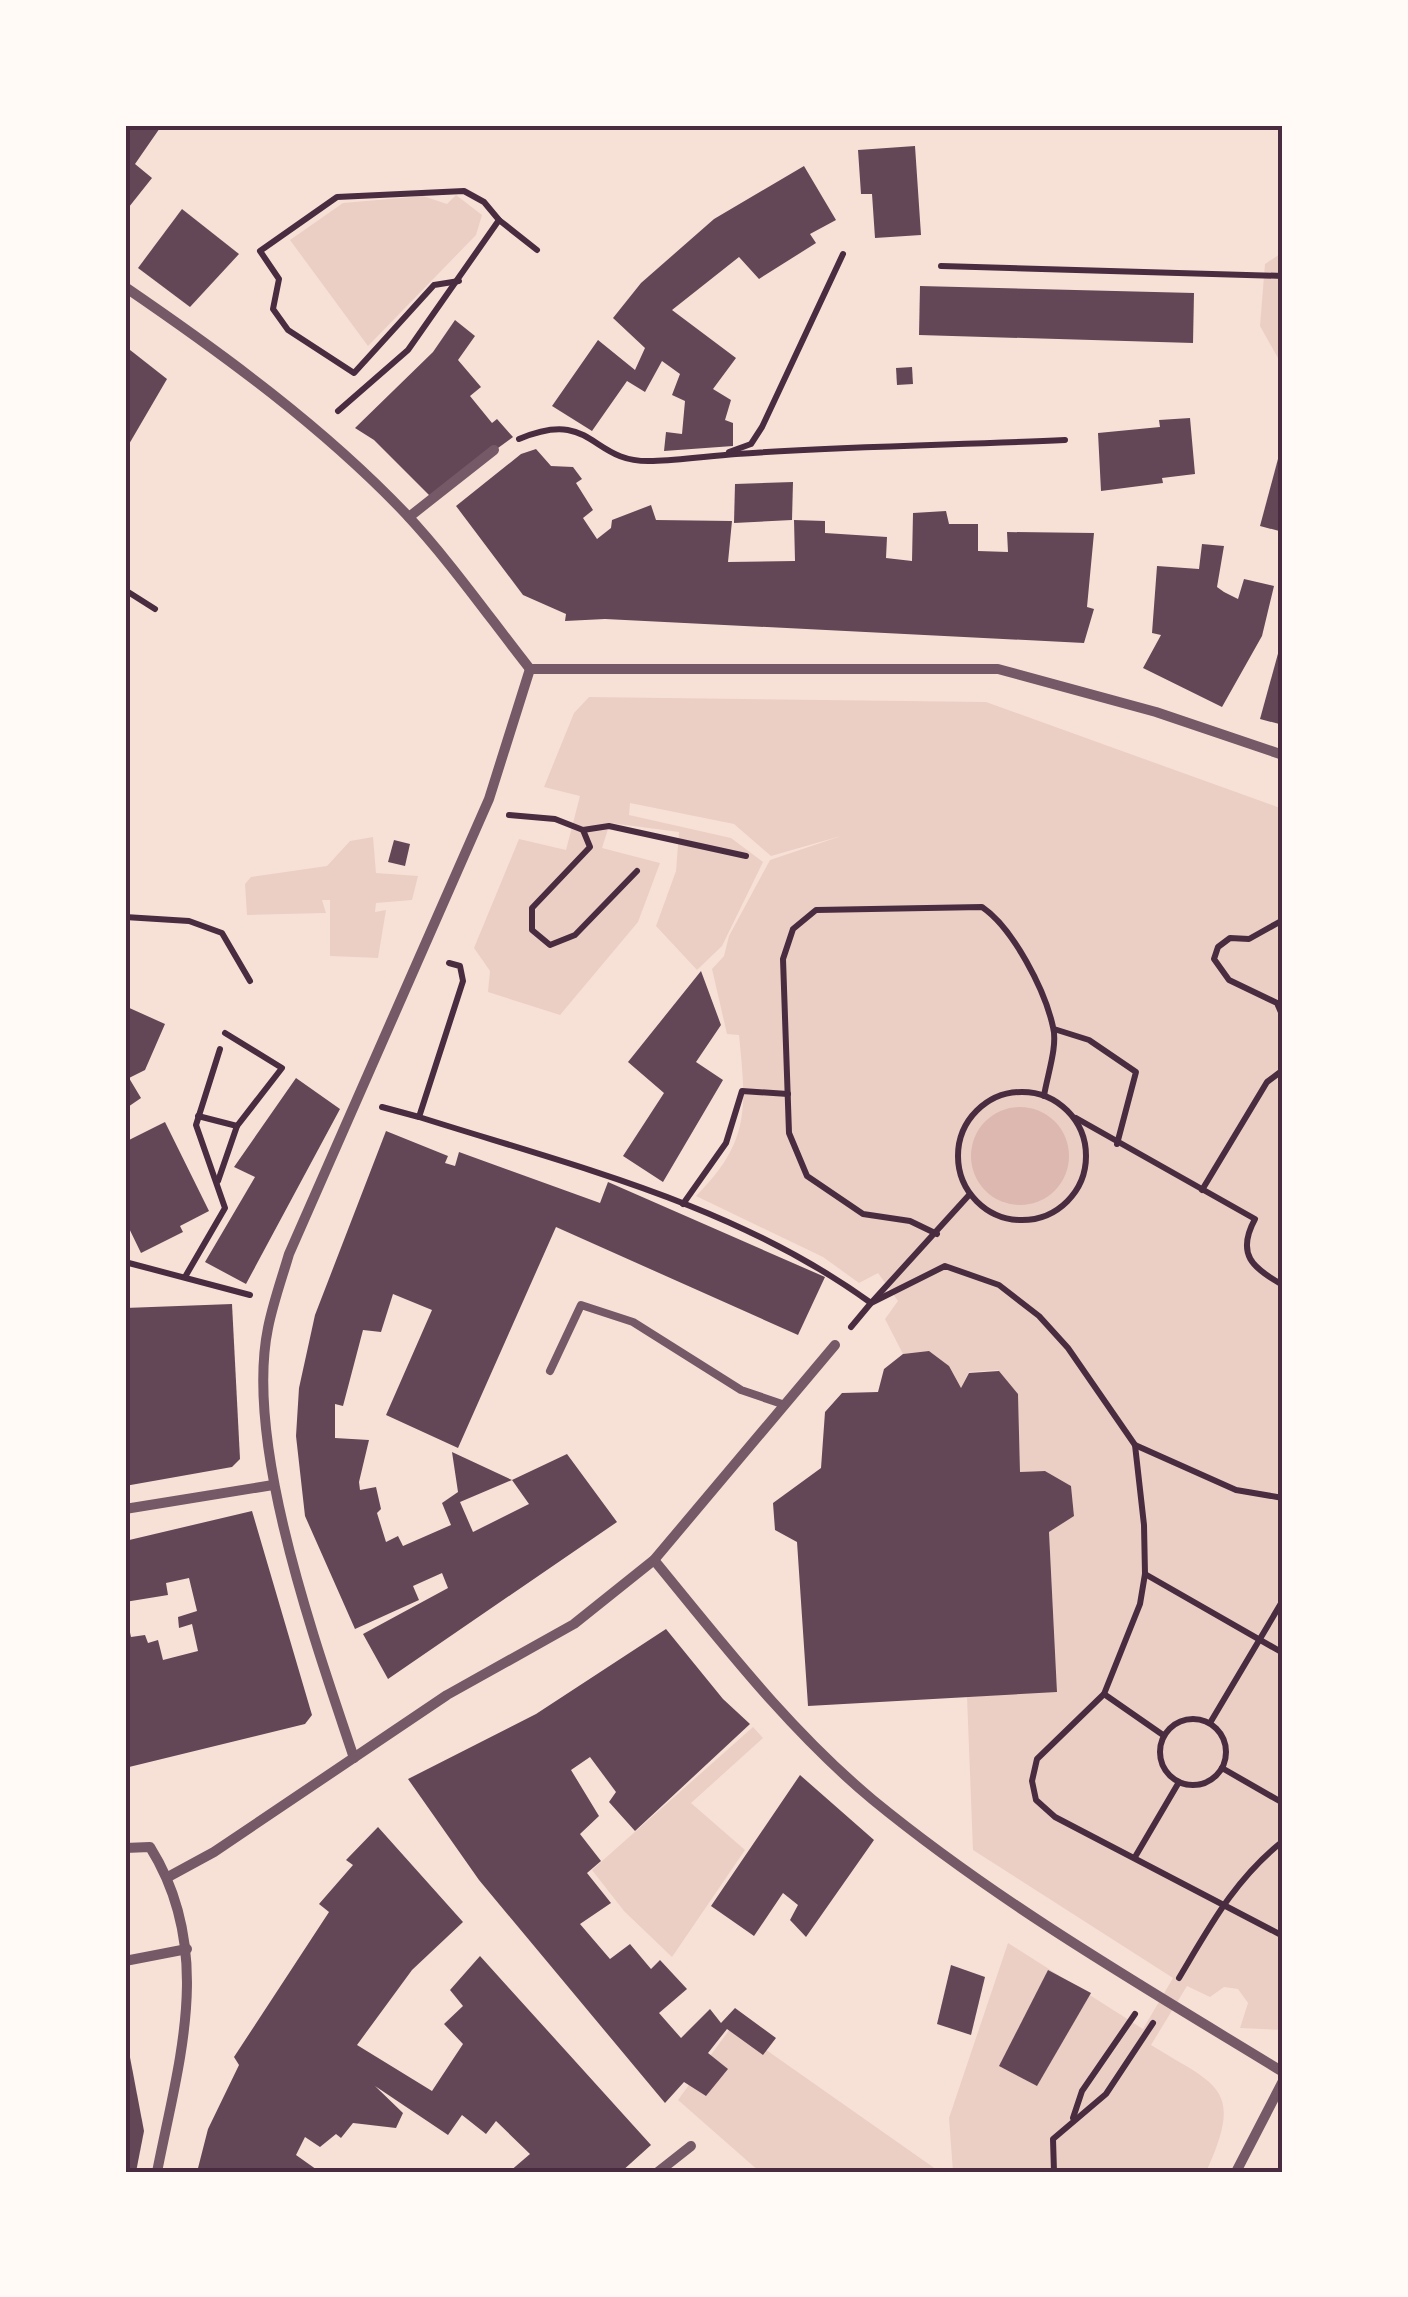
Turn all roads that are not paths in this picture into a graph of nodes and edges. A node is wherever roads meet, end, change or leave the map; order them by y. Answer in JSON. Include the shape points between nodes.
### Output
{"nodes":[{"id":1,"x":125,"y":287,"type":"edge"},
{"id":2,"x":494,"y":450,"type":"road end"},
{"id":3,"x":408,"y":517,"type":"junction"},
{"id":4,"x":530,"y":669,"type":"junction"},
{"id":5,"x":1283,"y":755,"type":"edge"},
{"id":6,"x":835,"y":1345,"type":"road end"},
{"id":7,"x":550,"y":1371,"type":"dead end"},
{"id":8,"x":784,"y":1404,"type":"junction"},
{"id":9,"x":273,"y":1486,"type":"junction"},
{"id":10,"x":125,"y":1510,"type":"edge"},
{"id":11,"x":654,"y":1560,"type":"junction"},
{"id":12,"x":354,"y":1758,"type":"junction"},
{"id":13,"x":125,"y":1848,"type":"edge"},
{"id":14,"x":168,"y":1877,"type":"junction"},
{"id":15,"x":188,"y":1948,"type":"junction"},
{"id":16,"x":125,"y":1960,"type":"edge"},
{"id":17,"x":1283,"y":2072,"type":"edge"},
{"id":18,"x":1283,"y":2082,"type":"edge"},
{"id":19,"x":691,"y":2146,"type":"dead end"},
{"id":20,"x":158,"y":2172,"type":"edge"},
{"id":21,"x":658,"y":2172,"type":"edge"},
{"id":22,"x":1236,"y":2172,"type":"edge"}],
"edges":[{"from":1,"to":3,"type":"street","via":[[212,346]]},
{"from":2,"to":3,"type":"street"},
{"from":3,"to":4,"type":"street"},
{"from":4,"to":5,"type":"street","via":[[998,670]]},
{"from":4,"to":9,"type":"street","via":[[483,812],[289,1254],[267,1330]]},
{"from":6,"to":8,"type":"street"},
{"from":7,"to":8,"type":"lane","via":[[581,1305],[634,1322],[741,1390]]},
{"from":8,"to":11,"type":"street"},
{"from":9,"to":10,"type":"street"},
{"from":9,"to":12,"type":"street"},
{"from":11,"to":12,"type":"street","via":[[574,1624]]},
{"from":11,"to":17,"type":"street","via":[[777,1709],[873,1800],[1078,1946]]},
{"from":12,"to":14,"type":"street"},
{"from":13,"to":14,"type":"street","via":[[150,1847]]},
{"from":14,"to":15,"type":"street"},
{"from":15,"to":16,"type":"street"},
{"from":15,"to":20,"type":"street","via":[[190,1988]]},
{"from":18,"to":22,"type":"street"},
{"from":19,"to":21,"type":"street"}]}
